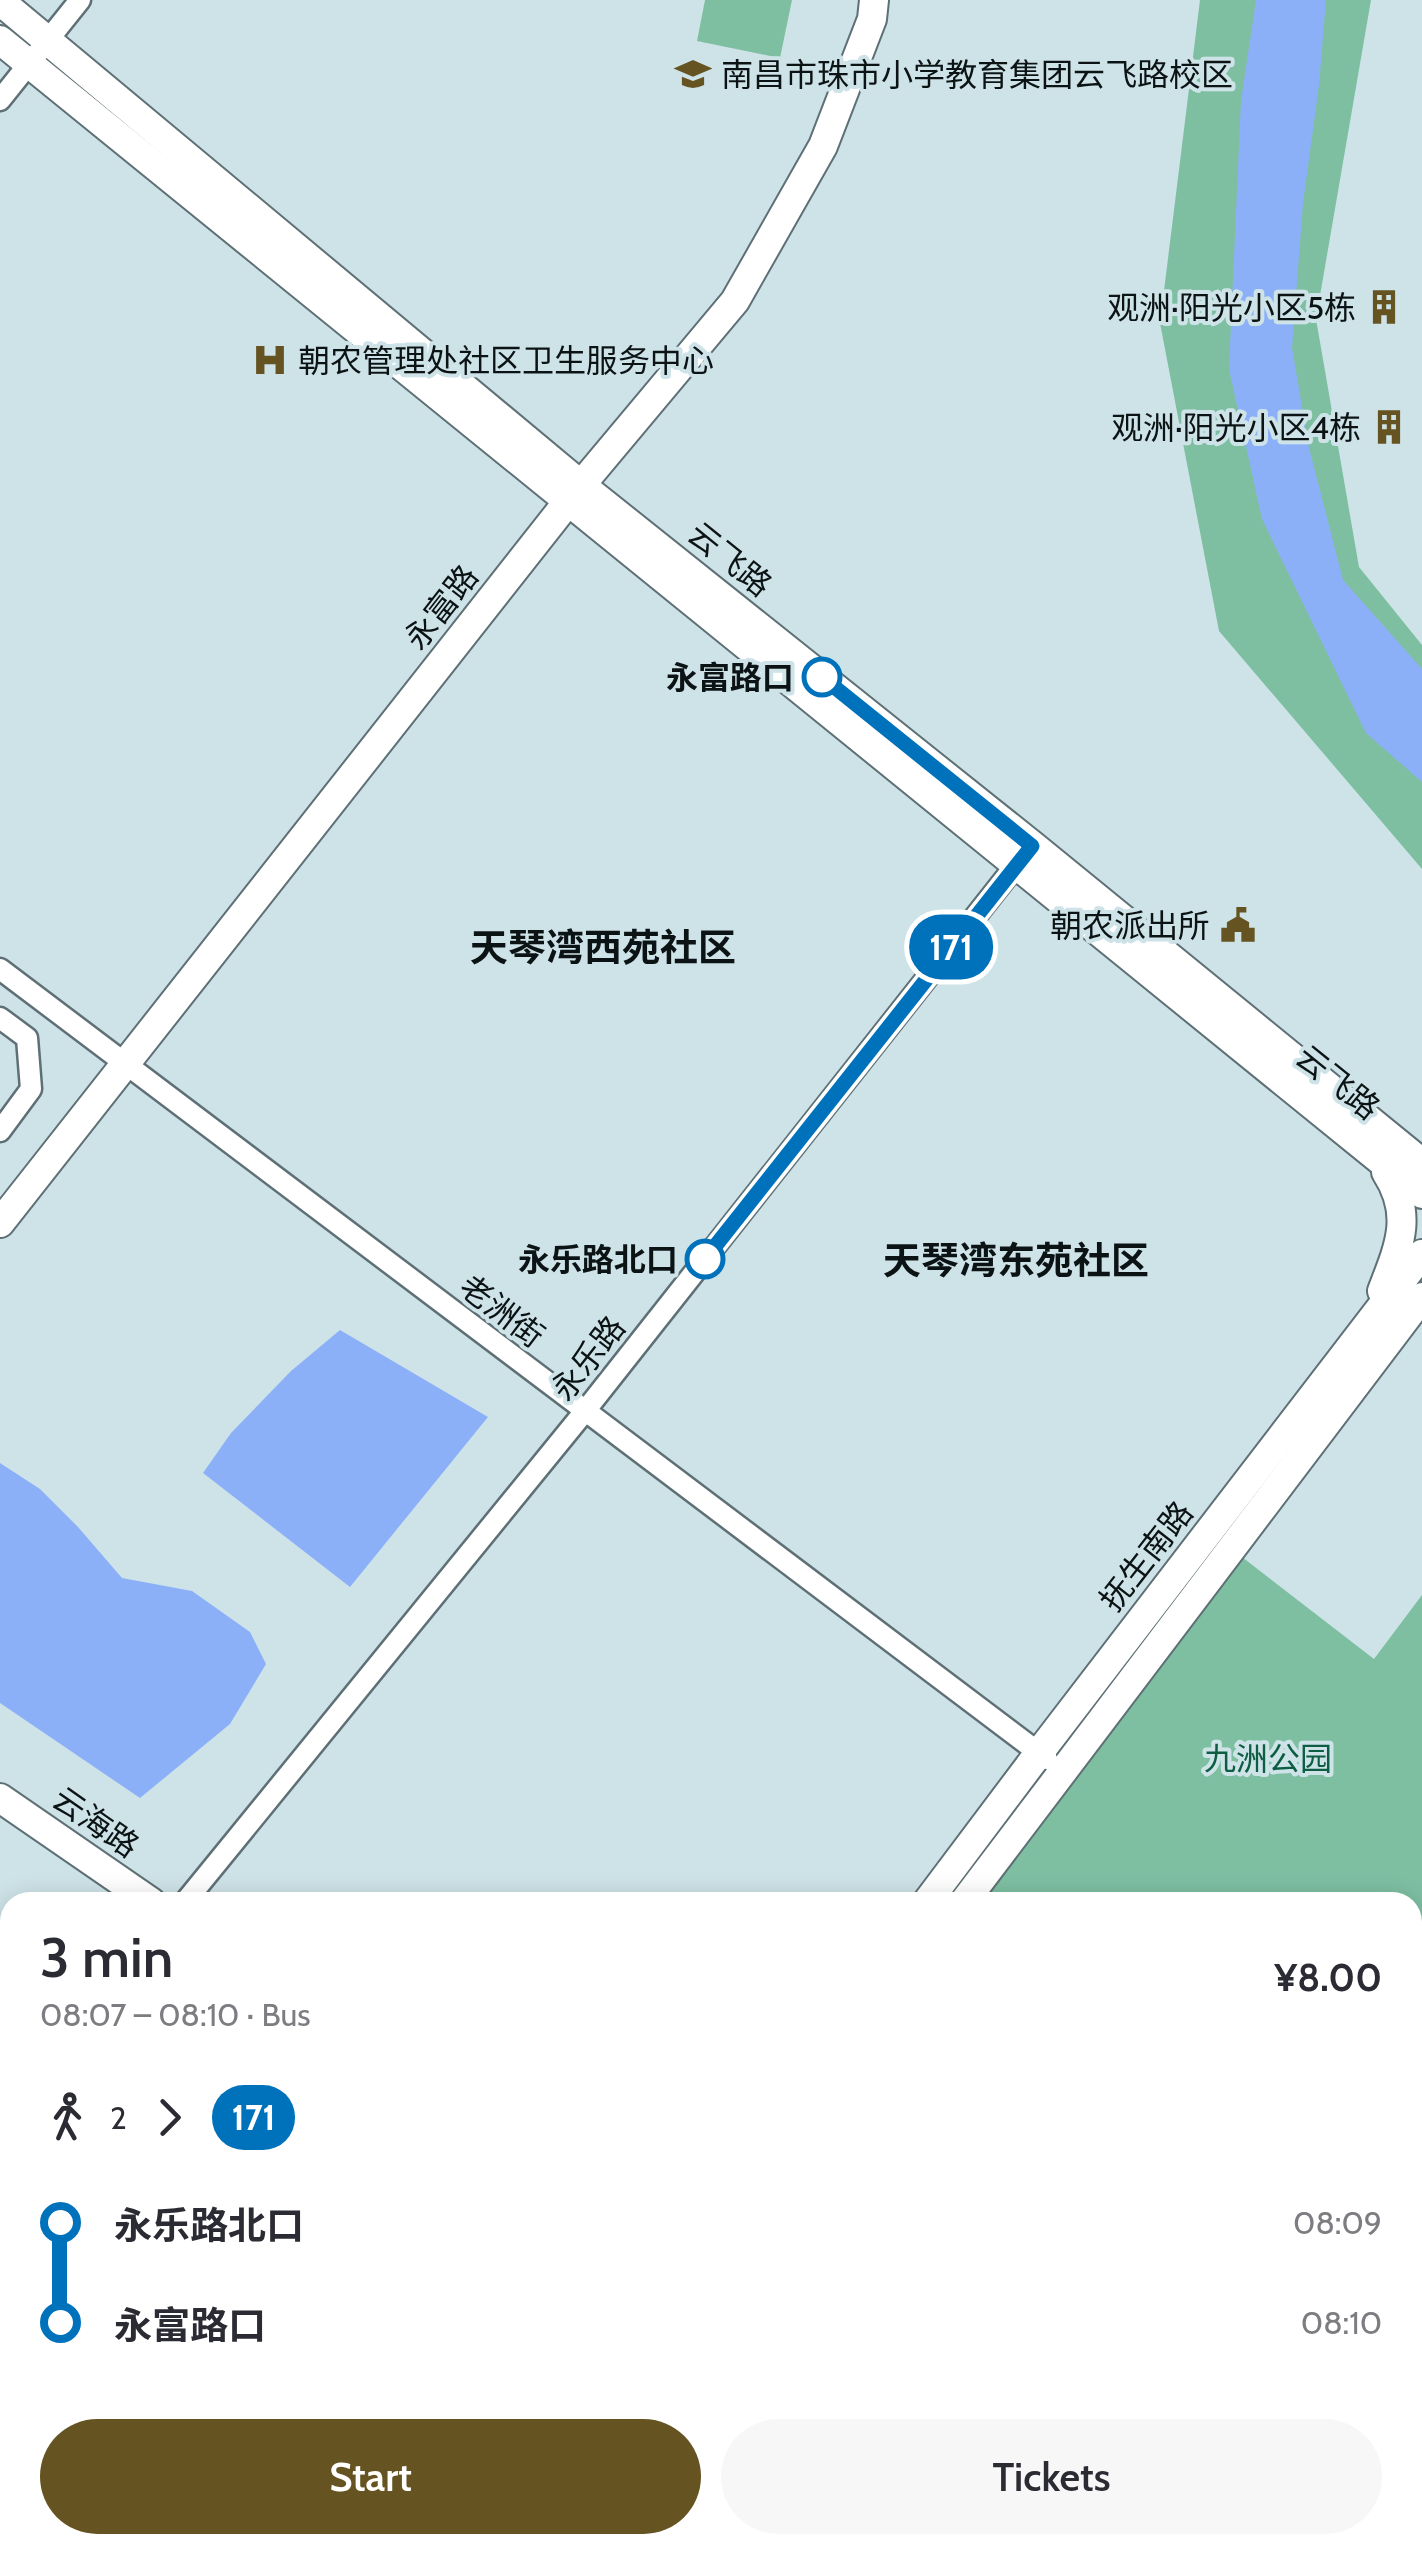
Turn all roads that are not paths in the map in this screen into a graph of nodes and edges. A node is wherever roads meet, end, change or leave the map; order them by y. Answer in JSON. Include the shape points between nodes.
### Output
{"nodes":[{"id":1,"x":80,"y":0,"type":"edge"},
{"id":2,"x":874,"y":0,"type":"edge"},
{"id":3,"x":0,"y":1,"type":"edge"},
{"id":4,"x":0,"y":40,"type":"edge"},
{"id":5,"x":49,"y":40,"type":"junction"},
{"id":6,"x":29,"y":63,"type":"junction"},
{"id":7,"x":0,"y":100,"type":"edge"},
{"id":8,"x":576,"y":493,"type":"junction"},
{"id":9,"x":1024,"y":855,"type":"junction"},
{"id":10,"x":0,"y":969,"type":"edge"},
{"id":11,"x":0,"y":1018,"type":"edge"},
{"id":12,"x":126,"y":1064,"type":"junction"},
{"id":13,"x":1380,"y":1128,"type":"junction"},
{"id":14,"x":0,"y":1131,"type":"edge"},
{"id":15,"x":1422,"y":1141,"type":"edge"},
{"id":16,"x":1377,"y":1158,"type":"junction"},
{"id":17,"x":1422,"y":1163,"type":"edge"},
{"id":18,"x":1422,"y":1194,"type":"edge"},
{"id":19,"x":0,"y":1223,"type":"edge"},
{"id":20,"x":1422,"y":1254,"type":"edge"},
{"id":21,"x":1422,"y":1296,"type":"edge"},
{"id":22,"x":1422,"y":1312,"type":"edge"},
{"id":23,"x":1379,"y":1332,"type":"junction"},
{"id":24,"x":585,"y":1411,"type":"junction"},
{"id":25,"x":1039,"y":1753,"type":"junction"},
{"id":26,"x":1066,"y":1770,"type":"junction"},
{"id":27,"x":0,"y":1798,"type":"edge"},
{"id":28,"x":137,"y":1892,"type":"edge"},
{"id":29,"x":193,"y":1892,"type":"edge"},
{"id":30,"x":935,"y":1892,"type":"edge"},
{"id":31,"x":972,"y":1892,"type":"edge"}],
"edges":[{"from":1,"to":5,"type":"street"},
{"from":2,"to":8,"type":"main road","name":"永富路","via":[[824,146],[735,301]]},
{"from":3,"to":5,"type":"main road","name":"云飞路"},
{"from":4,"to":6,"type":"main road","name":"云飞路"},
{"from":5,"to":6,"type":"street"},
{"from":5,"to":8,"type":"main road","name":"云飞路"},
{"from":6,"to":7,"type":"street"},
{"from":6,"to":8,"type":"main road","name":"云飞路"},
{"from":8,"to":9,"type":"main road","name":"云飞路"},
{"from":8,"to":12,"type":"main road","name":"永富路"},
{"from":9,"to":13,"type":"main road","name":"云飞路"},
{"from":9,"to":16,"type":"main road","name":"云飞路"},
{"from":9,"to":24,"type":"street","name":"永乐路"},
{"from":10,"to":12,"type":"street","name":"老洲街"},
{"from":11,"to":14,"type":"street","via":[[27,1038],[32,1090]]},
{"from":12,"to":19,"type":"main road","name":"永富路"},
{"from":12,"to":24,"type":"street","name":"老洲街"},
{"from":13,"to":15,"type":"main road"},
{"from":13,"to":17,"type":"main road","name":"云飞路"},
{"from":16,"to":18,"type":"main road","name":"云飞路"},
{"from":16,"to":23,"type":"main road","via":[[1396,1188],[1403,1219]]},
{"from":20,"to":23,"type":"main road","name":"抚生南路"},
{"from":21,"to":23,"type":"main road","name":"抚生南路"},
{"from":22,"to":23,"type":"main road"},
{"from":23,"to":25,"type":"main road","name":"抚生南路"},
{"from":23,"to":26,"type":"main road","name":"抚生南路"},
{"from":24,"to":25,"type":"street","name":"老洲街"},
{"from":24,"to":29,"type":"street","name":"永乐路"},
{"from":25,"to":26,"type":"street","name":"老洲街"},
{"from":25,"to":30,"type":"main road","name":"抚生南路"},
{"from":26,"to":31,"type":"main road","name":"抚生南路"},
{"from":27,"to":28,"type":"main road","name":"云海路"}]}
